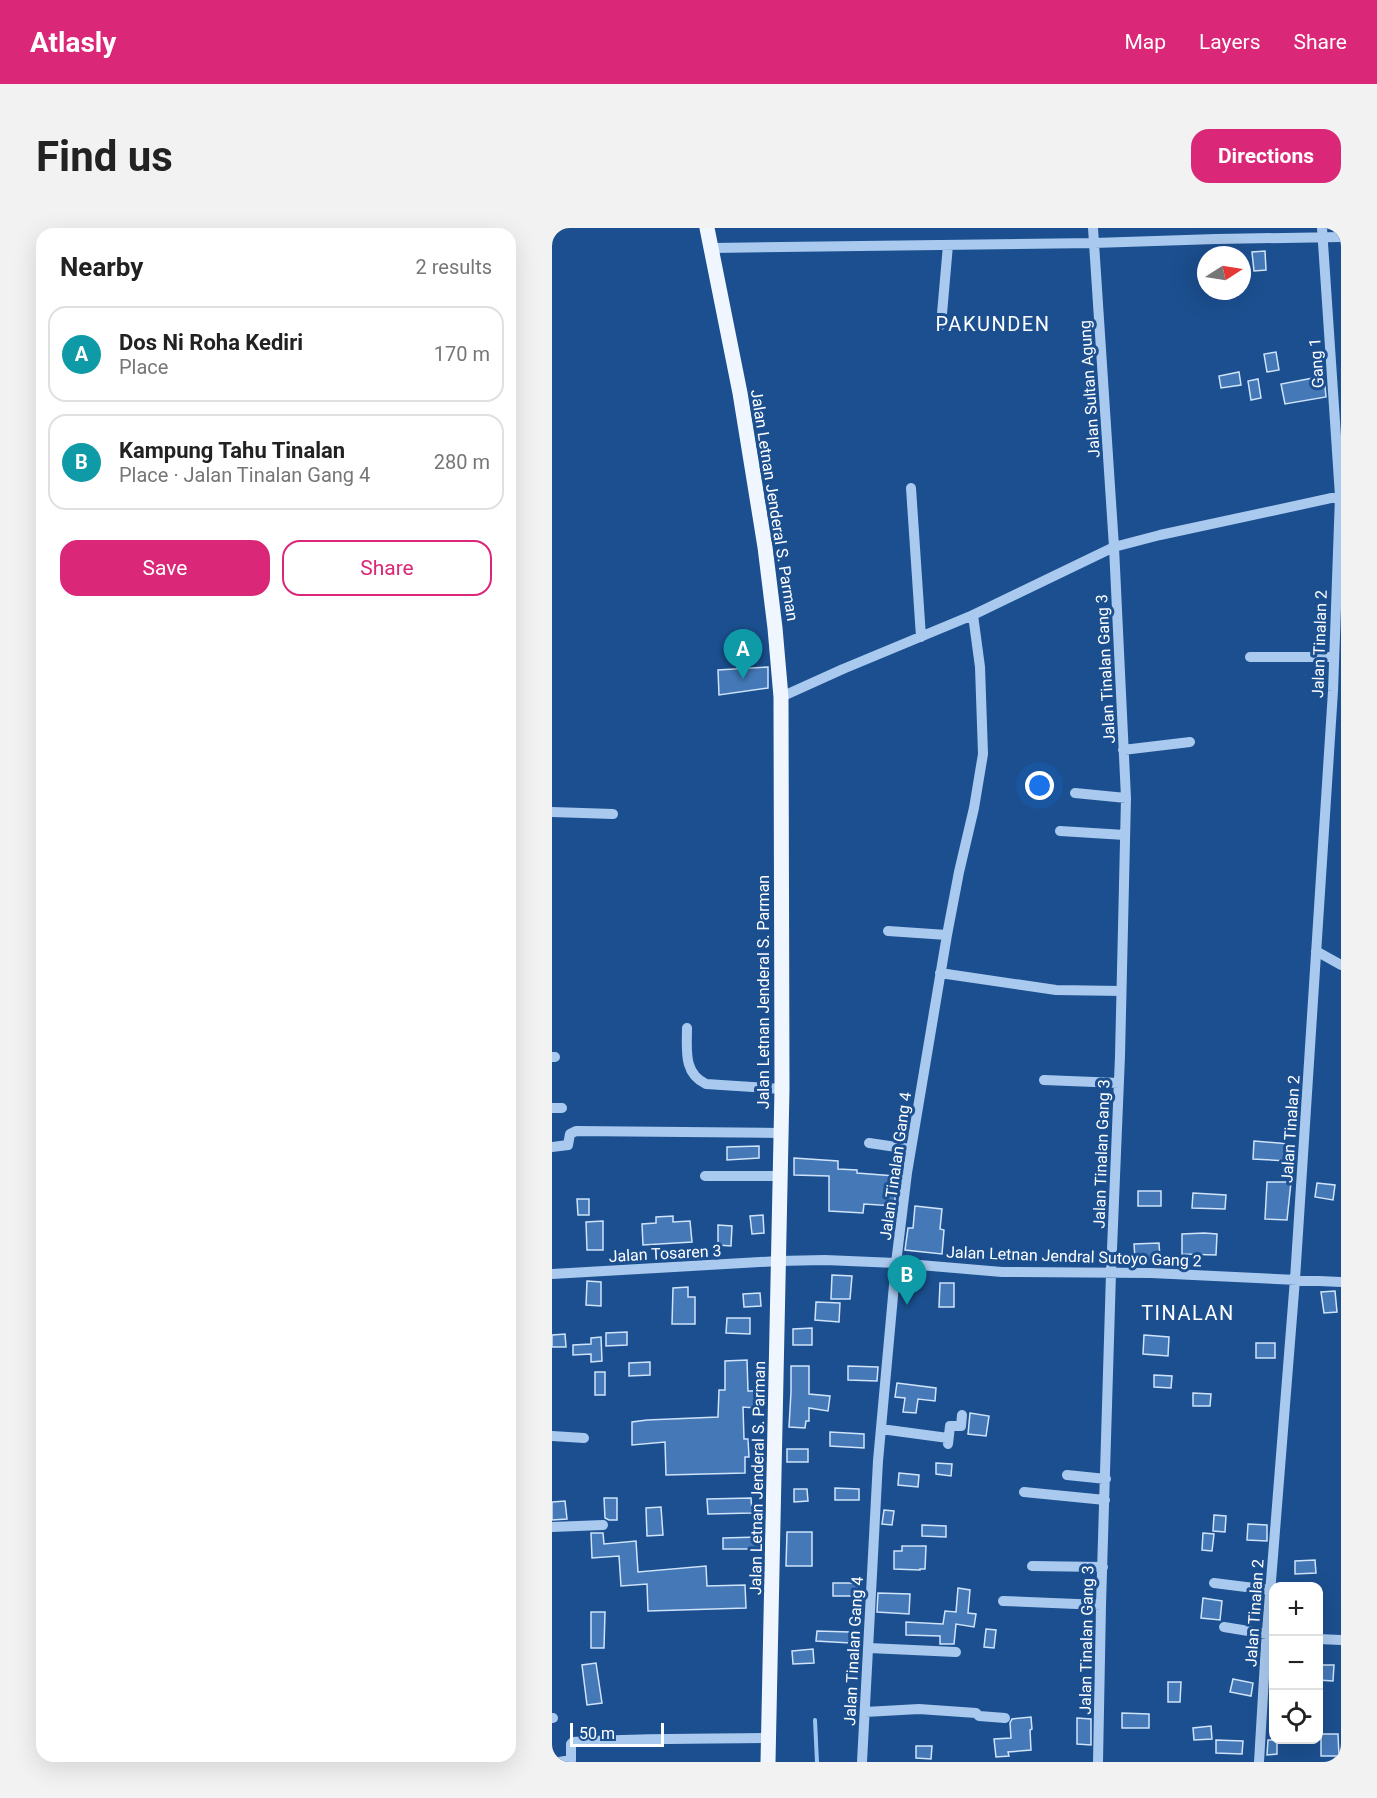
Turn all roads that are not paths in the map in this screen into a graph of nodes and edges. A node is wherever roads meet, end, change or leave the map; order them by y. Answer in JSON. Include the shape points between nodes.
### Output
{"nodes":[{"id":1,"x":707,"y":228,"type":"edge"},
{"id":2,"x":1093,"y":228,"type":"edge"},
{"id":3,"x":1322,"y":233,"type":"edge"},
{"id":4,"x":1341,"y":237,"type":"edge"},
{"id":5,"x":1094,"y":243,"type":"junction"},
{"id":6,"x":948,"y":245,"type":"junction"},
{"id":7,"x":712,"y":248,"type":"junction"},
{"id":8,"x":941,"y":325,"type":"dead end"},
{"id":9,"x":911,"y":488,"type":"dead end"},
{"id":10,"x":1340,"y":496,"type":"edge"},
{"id":11,"x":1114,"y":547,"type":"junction"},
{"id":12,"x":973,"y":615,"type":"junction"},
{"id":13,"x":921,"y":637,"type":"junction"},
{"id":14,"x":1250,"y":657,"type":"dead end"},
{"id":15,"x":1334,"y":657,"type":"junction"},
{"id":16,"x":1337,"y":691,"type":"edge"},
{"id":17,"x":781,"y":697,"type":"junction"},
{"id":18,"x":1190,"y":742,"type":"dead end"},
{"id":19,"x":1124,"y":750,"type":"junction"},
{"id":20,"x":1075,"y":793,"type":"dead end"},
{"id":21,"x":1126,"y":798,"type":"junction"},
{"id":22,"x":552,"y":812,"type":"edge"},
{"id":23,"x":613,"y":814,"type":"dead end"},
{"id":24,"x":1060,"y":831,"type":"dead end"},
{"id":25,"x":1125,"y":835,"type":"junction"},
{"id":26,"x":888,"y":931,"type":"dead end"},
{"id":27,"x":947,"y":935,"type":"junction"},
{"id":28,"x":1316,"y":951,"type":"junction"},
{"id":29,"x":1341,"y":965,"type":"edge"},
{"id":30,"x":940,"y":973,"type":"junction"},
{"id":31,"x":1121,"y":992,"type":"junction"},
{"id":32,"x":687,"y":1028,"type":"dead end"},
{"id":33,"x":1044,"y":1080,"type":"dead end"},
{"id":34,"x":1119,"y":1083,"type":"junction"},
{"id":35,"x":782,"y":1089,"type":"junction"},
{"id":36,"x":781,"y":1133,"type":"junction"},
{"id":37,"x":869,"y":1143,"type":"dead end"},
{"id":38,"x":552,"y":1147,"type":"edge"},
{"id":39,"x":910,"y":1149,"type":"junction"},
{"id":40,"x":705,"y":1176,"type":"dead end"},
{"id":41,"x":780,"y":1176,"type":"junction"},
{"id":42,"x":779,"y":1261,"type":"junction"},
{"id":43,"x":896,"y":1263,"type":"junction"},
{"id":44,"x":1111,"y":1273,"type":"junction"},
{"id":45,"x":552,"y":1275,"type":"edge"},
{"id":46,"x":1296,"y":1279,"type":"junction"},
{"id":47,"x":1341,"y":1282,"type":"edge"},
{"id":48,"x":962,"y":1415,"type":"dead end"},
{"id":49,"x":881,"y":1429,"type":"junction"},
{"id":50,"x":552,"y":1436,"type":"edge"},
{"id":51,"x":584,"y":1438,"type":"dead end"},
{"id":52,"x":1067,"y":1475,"type":"dead end"},
{"id":53,"x":1106,"y":1479,"type":"junction"},
{"id":54,"x":1024,"y":1492,"type":"dead end"},
{"id":55,"x":1105,"y":1500,"type":"junction"},
{"id":56,"x":603,"y":1524,"type":"dead end"},
{"id":57,"x":552,"y":1527,"type":"edge"},
{"id":58,"x":1032,"y":1566,"type":"dead end"},
{"id":59,"x":1103,"y":1567,"type":"junction"},
{"id":60,"x":1271,"y":1582,"type":"edge"},
{"id":61,"x":1214,"y":1583,"type":"dead end"},
{"id":62,"x":1269,"y":1590,"type":"edge"},
{"id":63,"x":1003,"y":1601,"type":"dead end"},
{"id":64,"x":1101,"y":1605,"type":"junction"},
{"id":65,"x":1224,"y":1628,"type":"dead end"},
{"id":66,"x":1269,"y":1635,"type":"edge"},
{"id":67,"x":1270,"y":1636,"type":"edge"},
{"id":68,"x":1323,"y":1639,"type":"edge"},
{"id":69,"x":1341,"y":1640,"type":"edge"},
{"id":70,"x":868,"y":1648,"type":"junction"},
{"id":71,"x":956,"y":1652,"type":"dead end"},
{"id":72,"x":865,"y":1712,"type":"junction"},
{"id":73,"x":1005,"y":1718,"type":"dead end"},
{"id":74,"x":769,"y":1738,"type":"junction"},
{"id":75,"x":559,"y":1762,"type":"edge"},
{"id":76,"x":768,"y":1762,"type":"edge"},
{"id":77,"x":862,"y":1762,"type":"edge"},
{"id":78,"x":1098,"y":1762,"type":"edge"},
{"id":79,"x":1258,"y":1762,"type":"edge"}],
"edges":[{"from":1,"to":7,"type":"main road","name":"Jalan Letnan Jenderal S. Parman"},
{"from":2,"to":5,"type":"street","name":"Jalan Sultan Agung"},
{"from":3,"to":4,"type":"street"},
{"from":3,"to":5,"type":"street"},
{"from":3,"to":10,"type":"street","name":"Gang 1"},
{"from":5,"to":6,"type":"street"},
{"from":5,"to":11,"type":"street","name":"Jalan Sultan Agung"},
{"from":6,"to":7,"type":"street"},
{"from":6,"to":8,"type":"street"},
{"from":7,"to":17,"type":"main road","name":"Jalan Letnan Jenderal S. Parman","via":[[765,547]]},
{"from":9,"to":13,"type":"street"},
{"from":10,"to":11,"type":"street"},
{"from":10,"to":15,"type":"street","name":"Jalan Tinalan 2"},
{"from":11,"to":12,"type":"street"},
{"from":11,"to":19,"type":"street","name":"Jalan Tinalan Gang 3"},
{"from":12,"to":13,"type":"street"},
{"from":12,"to":27,"type":"street","name":"Jalan Tinalan Gang 4","via":[[980,667],[983,754]]},
{"from":13,"to":17,"type":"street"},
{"from":14,"to":15,"type":"street"},
{"from":15,"to":16,"type":"street","name":"Jalan Tinalan 2"},
{"from":16,"to":28,"type":"street","name":"Jalan Tinalan 2"},
{"from":17,"to":35,"type":"main road","name":"Jalan Letnan Jenderal S. Parman"},
{"from":18,"to":19,"type":"street"},
{"from":19,"to":21,"type":"street","name":"Jalan Tinalan Gang 3"},
{"from":20,"to":21,"type":"street"},
{"from":21,"to":25,"type":"street","name":"Jalan Tinalan Gang 3"},
{"from":22,"to":23,"type":"street"},
{"from":24,"to":25,"type":"street"},
{"from":25,"to":31,"type":"street","name":"Jalan Tinalan Gang 3"},
{"from":26,"to":27,"type":"street"},
{"from":27,"to":30,"type":"street","name":"Jalan Tinalan Gang 4"},
{"from":28,"to":29,"type":"street"},
{"from":28,"to":46,"type":"street","name":"Jalan Tinalan 2"},
{"from":30,"to":31,"type":"street","via":[[1056,990]]},
{"from":30,"to":39,"type":"street","name":"Jalan Tinalan Gang 4"},
{"from":31,"to":34,"type":"street","name":"Jalan Tinalan Gang 3"},
{"from":32,"to":35,"type":"street","via":[[686,1056],[698,1080],[706,1084]]},
{"from":33,"to":34,"type":"street"},
{"from":34,"to":44,"type":"street","name":"Jalan Tinalan Gang 3"},
{"from":35,"to":36,"type":"main road","name":"Jalan Letnan Jenderal S. Parman"},
{"from":36,"to":38,"type":"street","via":[[576,1131],[570,1134],[568,1146]]},
{"from":36,"to":41,"type":"main road","name":"Jalan Letnan Jenderal S. Parman"},
{"from":37,"to":39,"type":"street"},
{"from":39,"to":43,"type":"street","name":"Jalan Tinalan Gang 4"},
{"from":40,"to":41,"type":"street"},
{"from":41,"to":42,"type":"main road","name":"Jalan Letnan Jenderal S. Parman"},
{"from":42,"to":43,"type":"street","name":"Jalan Letnan Jendral Sutoyo Gang 2"},
{"from":42,"to":45,"type":"street","name":"Jalan Tosaren 3"},
{"from":42,"to":74,"type":"main road","name":"Jalan Letnan Jenderal S. Parman"},
{"from":43,"to":44,"type":"street","name":"Jalan Letnan Jendral Sutoyo Gang 2","via":[[1002,1272]]},
{"from":43,"to":49,"type":"street","name":"Jalan Tinalan Gang 4"},
{"from":44,"to":46,"type":"street","name":"Jalan Letnan Jendral Sutoyo Gang 2"},
{"from":44,"to":53,"type":"street","name":"Jalan Tinalan Gang 3"},
{"from":46,"to":47,"type":"street","name":"Jalan Letnan Jendral Sutoyo Gang 2"},
{"from":46,"to":60,"type":"street","name":"Jalan Tinalan 2"},
{"from":48,"to":49,"type":"street","via":[[961,1426],[950,1426],[948,1441]]},
{"from":49,"to":70,"type":"street","name":"Jalan Tinalan Gang 4"},
{"from":50,"to":51,"type":"street"},
{"from":52,"to":53,"type":"street"},
{"from":53,"to":55,"type":"street","name":"Jalan Tinalan Gang 3"},
{"from":54,"to":55,"type":"street"},
{"from":55,"to":59,"type":"street","name":"Jalan Tinalan Gang 3"},
{"from":56,"to":57,"type":"street"},
{"from":58,"to":59,"type":"street"},
{"from":59,"to":64,"type":"street","name":"Jalan Tinalan Gang 3"},
{"from":61,"to":62,"type":"street"},
{"from":63,"to":64,"type":"street"},
{"from":64,"to":78,"type":"street","name":"Jalan Tinalan Gang 3"},
{"from":65,"to":66,"type":"street"},
{"from":67,"to":79,"type":"street","name":"Jalan Tinalan 2"},
{"from":68,"to":69,"type":"street"},
{"from":70,"to":71,"type":"street"},
{"from":70,"to":72,"type":"street","name":"Jalan Tinalan Gang 4"},
{"from":72,"to":73,"type":"street","via":[[919,1709]]},
{"from":72,"to":77,"type":"street","name":"Jalan Tinalan Gang 4"},
{"from":74,"to":75,"type":"street","via":[[573,1742],[571,1760]]},
{"from":74,"to":76,"type":"main road","name":"Jalan Letnan Jenderal S. Parman"}]}
